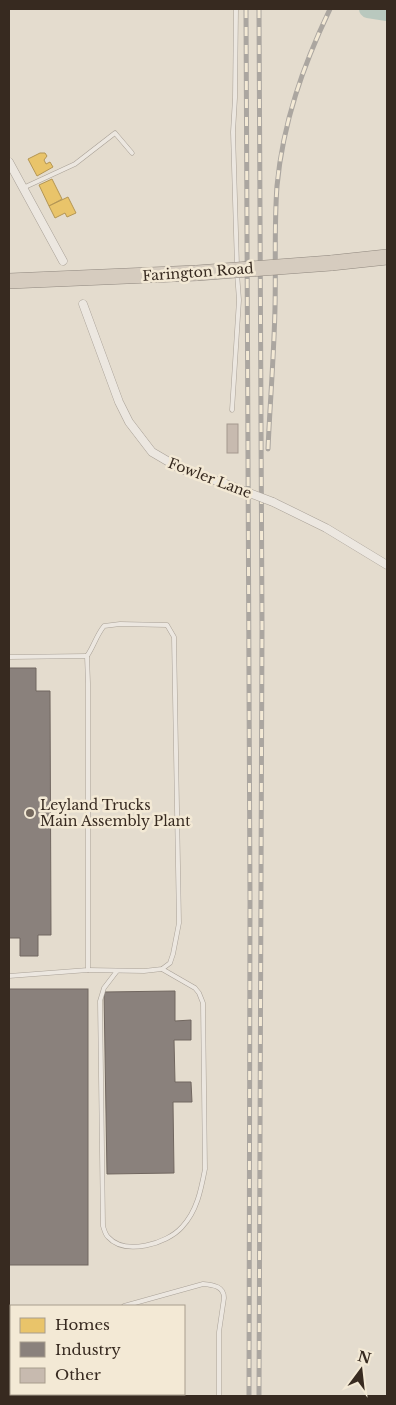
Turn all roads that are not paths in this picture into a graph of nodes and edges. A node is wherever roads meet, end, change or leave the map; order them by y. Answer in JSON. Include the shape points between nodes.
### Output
{"nodes":[{"id":1,"x":236,"y":9,"type":"edge"},
{"id":2,"x":132,"y":153,"type":"dead end"},
{"id":3,"x":9,"y":162,"type":"edge"},
{"id":4,"x":23,"y":188,"type":"junction"},
{"id":5,"x":387,"y":257,"type":"edge"},
{"id":6,"x":63,"y":260,"type":"dead end"},
{"id":7,"x":9,"y":281,"type":"edge"},
{"id":8,"x":83,"y":304,"type":"dead end"},
{"id":9,"x":232,"y":410,"type":"dead end"},
{"id":10,"x":387,"y":565,"type":"edge"},
{"id":11,"x":9,"y":656,"type":"edge"},
{"id":12,"x":87,"y":656,"type":"junction"},
{"id":13,"x":162,"y":969,"type":"junction"},
{"id":14,"x":88,"y":970,"type":"junction"},
{"id":15,"x":117,"y":971,"type":"junction"},
{"id":16,"x":9,"y":976,"type":"edge"},
{"id":17,"x":128,"y":1305,"type":"edge"},
{"id":18,"x":219,"y":1396,"type":"edge"}],
"edges":[{"from":1,"to":9,"type":"lane","via":[[233,175],[239,300]]},
{"from":2,"to":4,"type":"lane","via":[[114,133],[75,164]]},
{"from":3,"to":4,"type":"street"},
{"from":4,"to":6,"type":"street"},
{"from":5,"to":7,"type":"highway","name":"Farington Road","bridge":true,"via":[[197,273]]},
{"from":8,"to":10,"type":"street","name":"Fowler Lane","bridge":true,"via":[[119,402],[129,422],[152,452],[181,469],[273,502],[326,528]]},
{"from":11,"to":12,"type":"lane"},
{"from":12,"to":13,"type":"lane","via":[[104,626],[167,625],[174,637],[179,923],[174,954]]},
{"from":12,"to":14,"type":"lane"},
{"from":13,"to":15,"type":"lane"},
{"from":13,"to":15,"type":"lane","via":[[199,992],[203,1004],[205,1170],[200,1196],[182,1228],[157,1242],[142,1246],[116,1242],[106,1236],[103,1226],[100,1001],[104,988]]},
{"from":14,"to":15,"type":"lane"},
{"from":14,"to":16,"type":"lane"},
{"from":17,"to":18,"type":"lane","via":[[203,1284],[221,1289],[224,1298],[219,1332]]}]}
